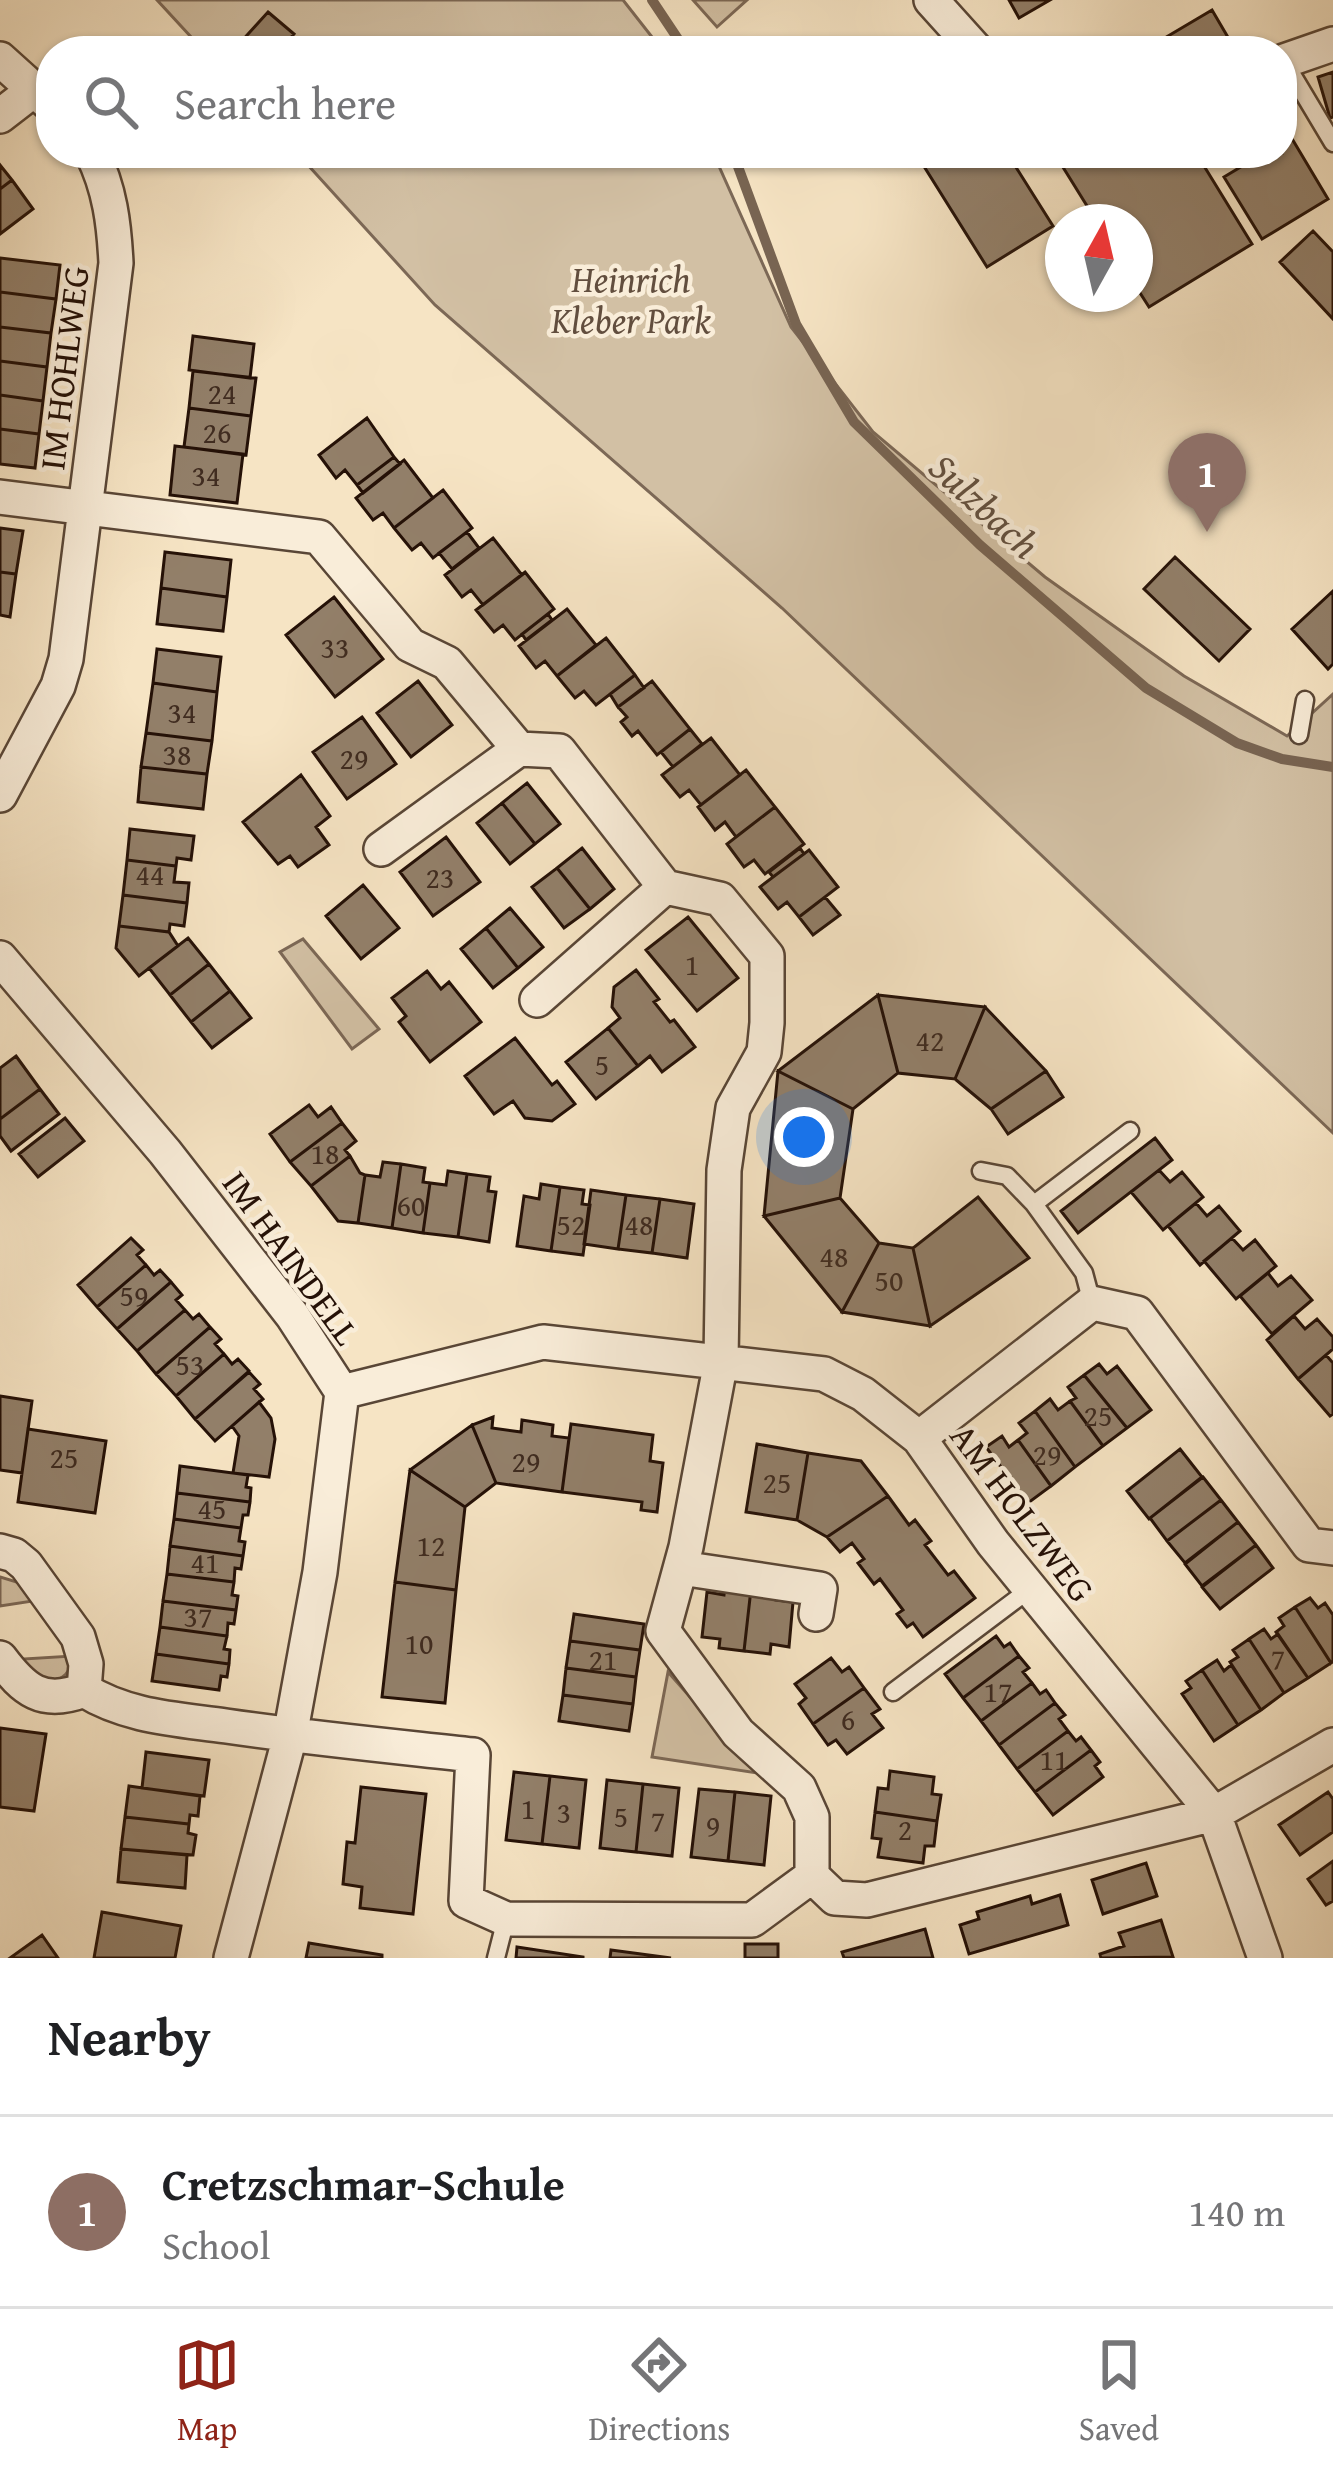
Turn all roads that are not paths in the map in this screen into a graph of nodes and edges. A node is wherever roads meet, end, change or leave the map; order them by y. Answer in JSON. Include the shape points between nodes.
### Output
{"nodes":[{"id":1,"x":931,"y":0,"type":"edge"},
{"id":2,"x":963,"y":36,"type":"edge"},
{"id":3,"x":1333,"y":44,"type":"edge"},
{"id":4,"x":1297,"y":56,"type":"edge"},
{"id":5,"x":0,"y":59,"type":"edge"},
{"id":6,"x":1297,"y":83,"type":"edge"},
{"id":7,"x":36,"y":91,"type":"edge"},
{"id":8,"x":36,"y":100,"type":"edge"},
{"id":9,"x":0,"y":116,"type":"edge"},
{"id":10,"x":1333,"y":143,"type":"edge"},
{"id":11,"x":98,"y":168,"type":"edge"},
{"id":12,"x":0,"y":497,"type":"edge"},
{"id":13,"x":85,"y":509,"type":"junction"},
{"id":14,"x":1305,"y":700,"type":"dead end"},
{"id":15,"x":1299,"y":735,"type":"dead end"},
{"id":16,"x":519,"y":749,"type":"junction"},
{"id":17,"x":0,"y":795,"type":"edge"},
{"id":18,"x":382,"y":849,"type":"dead end"},
{"id":19,"x":665,"y":887,"type":"junction"},
{"id":20,"x":0,"y":958,"type":"edge"},
{"id":21,"x":537,"y":1000,"type":"dead end"},
{"id":22,"x":1130,"y":1131,"type":"dead end"},
{"id":23,"x":981,"y":1171,"type":"dead end"},
{"id":24,"x":1034,"y":1204,"type":"junction"},
{"id":25,"x":1092,"y":1303,"type":"junction"},
{"id":26,"x":721,"y":1361,"type":"junction"},
{"id":27,"x":342,"y":1392,"type":"junction"},
{"id":28,"x":920,"y":1438,"type":"junction"},
{"id":29,"x":1333,"y":1548,"type":"edge"},
{"id":30,"x":0,"y":1551,"type":"edge"},
{"id":31,"x":681,"y":1568,"type":"junction"},
{"id":32,"x":1030,"y":1589,"type":"junction"},
{"id":33,"x":815,"y":1614,"type":"dead end"},
{"id":34,"x":0,"y":1658,"type":"edge"},
{"id":35,"x":84,"y":1690,"type":"junction"},
{"id":36,"x":892,"y":1692,"type":"dead end"},
{"id":37,"x":290,"y":1736,"type":"junction"},
{"id":38,"x":1333,"y":1745,"type":"edge"},
{"id":39,"x":1214,"y":1814,"type":"junction"},
{"id":40,"x":812,"y":1876,"type":"junction"},
{"id":41,"x":506,"y":1919,"type":"junction"},
{"id":42,"x":1262,"y":1957,"type":"edge"},
{"id":43,"x":231,"y":1958,"type":"edge"},
{"id":44,"x":496,"y":1958,"type":"edge"}],
"edges":[{"from":1,"to":2,"type":"street"},
{"from":3,"to":4,"type":"street"},
{"from":5,"to":7,"type":"street"},
{"from":6,"to":10,"type":"lane"},
{"from":8,"to":9,"type":"street"},
{"from":11,"to":13,"type":"street","name":"IM HOHLWEG","via":[[116,263]]},
{"from":12,"to":13,"type":"street"},
{"from":13,"to":16,"type":"street","via":[[319,537],[410,645],[447,663]]},
{"from":13,"to":17,"type":"street","name":"IM HOHLWEG","via":[[58,686]]},
{"from":14,"to":15,"type":"lane"},
{"from":16,"to":18,"type":"street"},
{"from":16,"to":19,"type":"street","via":[[559,751]]},
{"from":19,"to":21,"type":"street"},
{"from":19,"to":26,"type":"street","via":[[720,899],[767,956],[764,1052],[733,1108],[724,1170]]},
{"from":20,"to":27,"type":"street","name":"IM HAINDELL","via":[[179,1170]]},
{"from":22,"to":24,"type":"lane"},
{"from":23,"to":24,"type":"lane","via":[[1007,1176]]},
{"from":24,"to":25,"type":"lane","via":[[1084,1273]]},
{"from":25,"to":28,"type":"street"},
{"from":25,"to":29,"type":"street","via":[[1137,1313],[1309,1545]]},
{"from":26,"to":27,"type":"street","name":"AM HOLZWEG","via":[[543,1342]]},
{"from":26,"to":28,"type":"street","name":"AM HOLZWEG","via":[[824,1374]]},
{"from":26,"to":31,"type":"street"},
{"from":27,"to":37,"type":"street","name":"IM HAINDELL"},
{"from":28,"to":32,"type":"street","name":"AM HOLZWEG"},
{"from":30,"to":35,"type":"street","via":[[26,1565],[77,1637]]},
{"from":31,"to":33,"type":"street","via":[[820,1589]]},
{"from":31,"to":40,"type":"street","via":[[664,1631],[738,1733],[799,1788],[812,1817]]},
{"from":32,"to":36,"type":"lane"},
{"from":32,"to":39,"type":"street","name":"AM HOLZWEG"},
{"from":34,"to":35,"type":"street","via":[[29,1691]]},
{"from":35,"to":37,"type":"street","via":[[130,1712]]},
{"from":37,"to":41,"type":"street","via":[[473,1755],[466,1900]]},
{"from":37,"to":43,"type":"street","name":"IM HAINDELL"},
{"from":38,"to":39,"type":"street"},
{"from":39,"to":40,"type":"street","via":[[867,1900],[835,1898]]},
{"from":39,"to":42,"type":"street","name":"AM HOLZWEG"},
{"from":40,"to":41,"type":"street","via":[[752,1920]]},
{"from":41,"to":44,"type":"lane"}]}
